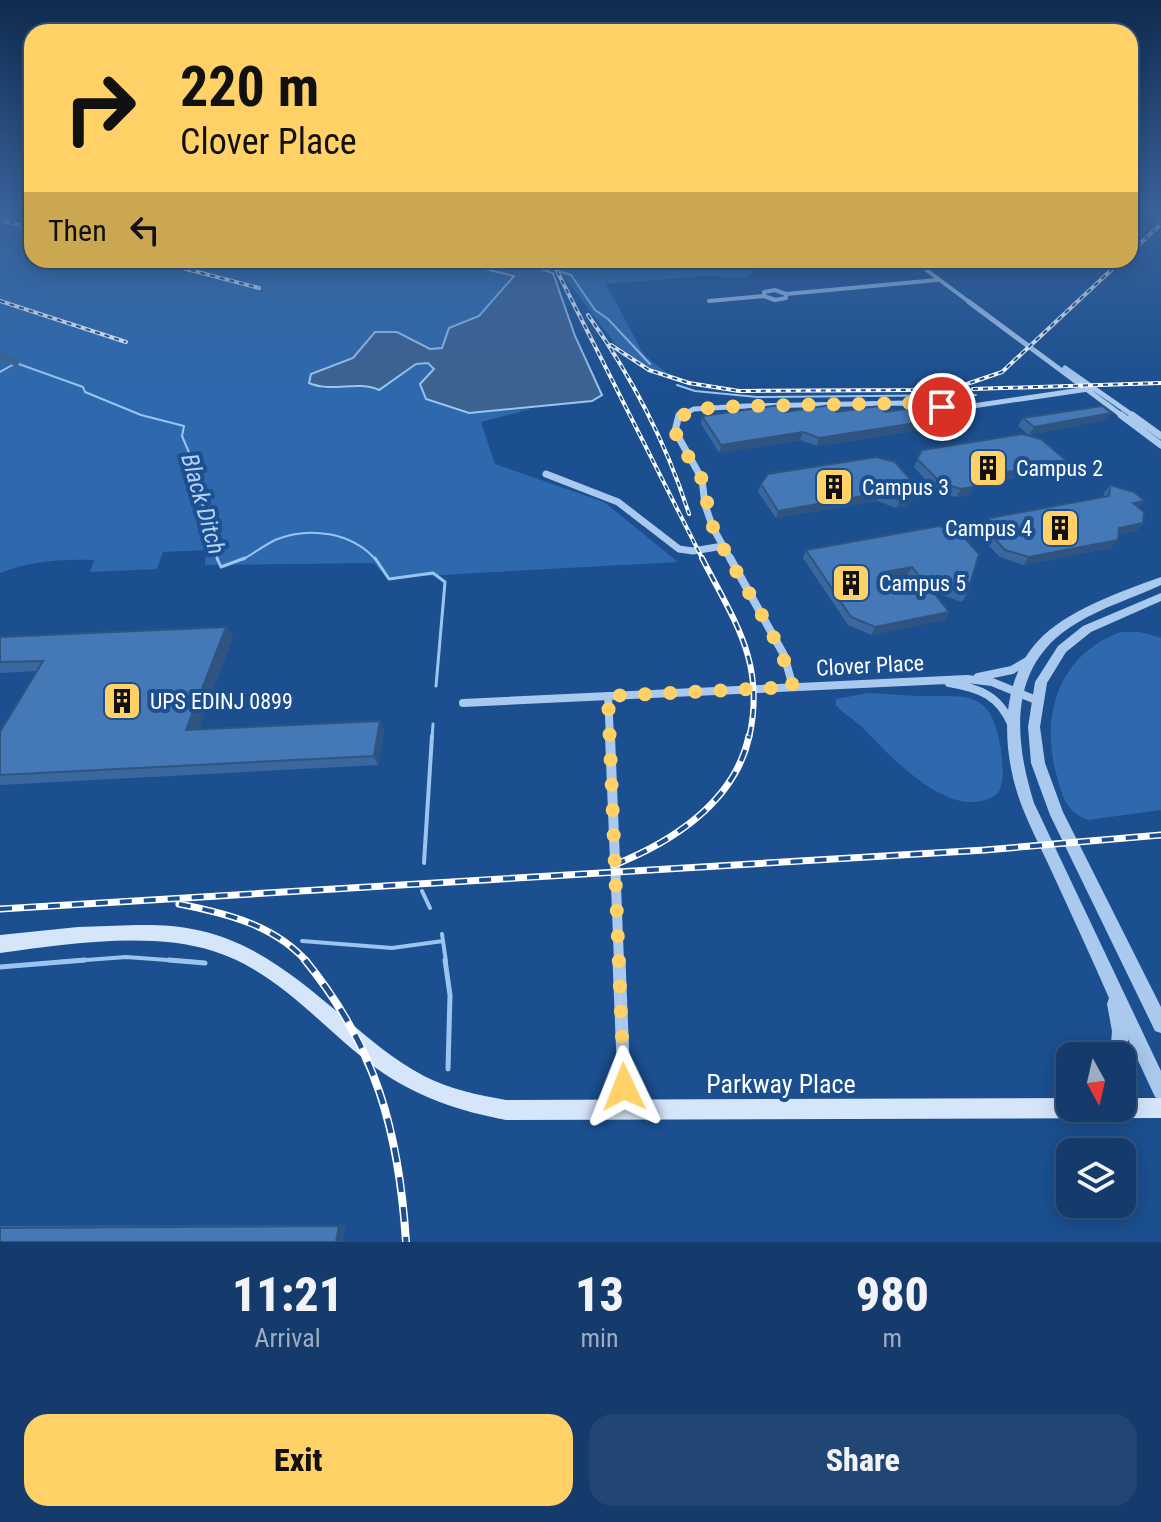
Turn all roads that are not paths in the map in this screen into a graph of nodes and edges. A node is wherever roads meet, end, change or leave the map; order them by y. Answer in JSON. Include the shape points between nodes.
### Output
{"nodes":[{"id":1,"x":925,"y":270,"type":"edge"},
{"id":2,"x":934,"y":270,"type":"edge"},
{"id":3,"x":937,"y":280,"type":"junction"},
{"id":4,"x":786,"y":294,"type":"junction"},
{"id":5,"x":764,"y":296,"type":"junction"},
{"id":6,"x":709,"y":301,"type":"dead end"},
{"id":7,"x":1095,"y":388,"type":"junction"},
{"id":8,"x":1086,"y":390,"type":"junction"},
{"id":9,"x":934,"y":407,"type":"junction"},
{"id":10,"x":957,"y":432,"type":"dead end"},
{"id":11,"x":1161,"y":436,"type":"edge"},
{"id":12,"x":1161,"y":445,"type":"edge"},
{"id":13,"x":546,"y":474,"type":"dead end"},
{"id":14,"x":723,"y":546,"type":"junction"},
{"id":15,"x":1161,"y":581,"type":"edge"},
{"id":16,"x":1161,"y":597,"type":"edge"},
{"id":17,"x":1032,"y":656,"type":"junction"},
{"id":18,"x":962,"y":679,"type":"junction"},
{"id":19,"x":912,"y":681,"type":"junction"},
{"id":20,"x":793,"y":687,"type":"junction"},
{"id":21,"x":1017,"y":692,"type":"junction"},
{"id":22,"x":608,"y":696,"type":"junction"},
{"id":23,"x":1036,"y":700,"type":"junction"},
{"id":24,"x":463,"y":703,"type":"dead end"},
{"id":25,"x":1013,"y":730,"type":"junction"},
{"id":26,"x":0,"y":944,"type":"edge"},
{"id":27,"x":1106,"y":973,"type":"junction"},
{"id":28,"x":1161,"y":1025,"type":"edge"},
{"id":29,"x":1119,"y":1042,"type":"edge"},
{"id":30,"x":1161,"y":1091,"type":"edge"},
{"id":31,"x":1056,"y":1104,"type":"edge"},
{"id":32,"x":1161,"y":1108,"type":"edge"},
{"id":33,"x":1037,"y":1109,"type":"junction"},
{"id":34,"x":625,"y":1111,"type":"junction"}],
"edges":[{"from":1,"to":3,"type":"street"},
{"from":2,"to":7,"type":"street"},
{"from":3,"to":4,"type":"street"},
{"from":3,"to":8,"type":"street"},
{"from":4,"to":5,"type":"street","via":[[771,290]]},
{"from":4,"to":5,"type":"street","via":[[781,300]]},
{"from":5,"to":6,"type":"street"},
{"from":7,"to":8,"type":"street"},
{"from":7,"to":11,"type":"street"},
{"from":8,"to":9,"type":"street"},
{"from":8,"to":12,"type":"street"},
{"from":9,"to":10,"type":"street"},
{"from":9,"to":14,"type":"street","via":[[905,403],[689,410],[677,418],[675,431],[702,479],[705,505]]},
{"from":13,"to":14,"type":"street","via":[[618,502],[679,549]]},
{"from":14,"to":20,"type":"street","via":[[785,657]]},
{"from":15,"to":17,"type":"street","via":[[1073,620]]},
{"from":16,"to":23,"type":"street","via":[[1070,641],[1048,667]]},
{"from":17,"to":18,"type":"street","via":[[1012,670]]},
{"from":17,"to":21,"type":"street"},
{"from":18,"to":19,"type":"street","name":"Clover Place"},
{"from":18,"to":21,"type":"street","name":"Clover Place","via":[[986,680]]},
{"from":19,"to":20,"type":"street","name":"Clover Place"},
{"from":19,"to":25,"type":"street","via":[[989,692],[1002,704]]},
{"from":20,"to":22,"type":"street","name":"Clover Place"},
{"from":21,"to":23,"type":"street","name":"Clover Place"},
{"from":21,"to":25,"type":"street"},
{"from":22,"to":24,"type":"street","name":"Clover Place"},
{"from":22,"to":34,"type":"street"},
{"from":23,"to":28,"type":"street","via":[[1035,747],[1046,789]]},
{"from":25,"to":27,"type":"street","via":[[1017,770],[1028,804]]},
{"from":26,"to":34,"type":"main road","name":"Parkway Place","via":[[142,934],[212,942],[271,971],[396,1070],[430,1090],[506,1110]]},
{"from":27,"to":29,"type":"street","via":[[1119,1020]]},
{"from":27,"to":30,"type":"street"},
{"from":31,"to":33,"type":"street"},
{"from":32,"to":33,"type":"main road","name":"Parkway Place"},
{"from":33,"to":34,"type":"main road","name":"Parkway Place"}]}
